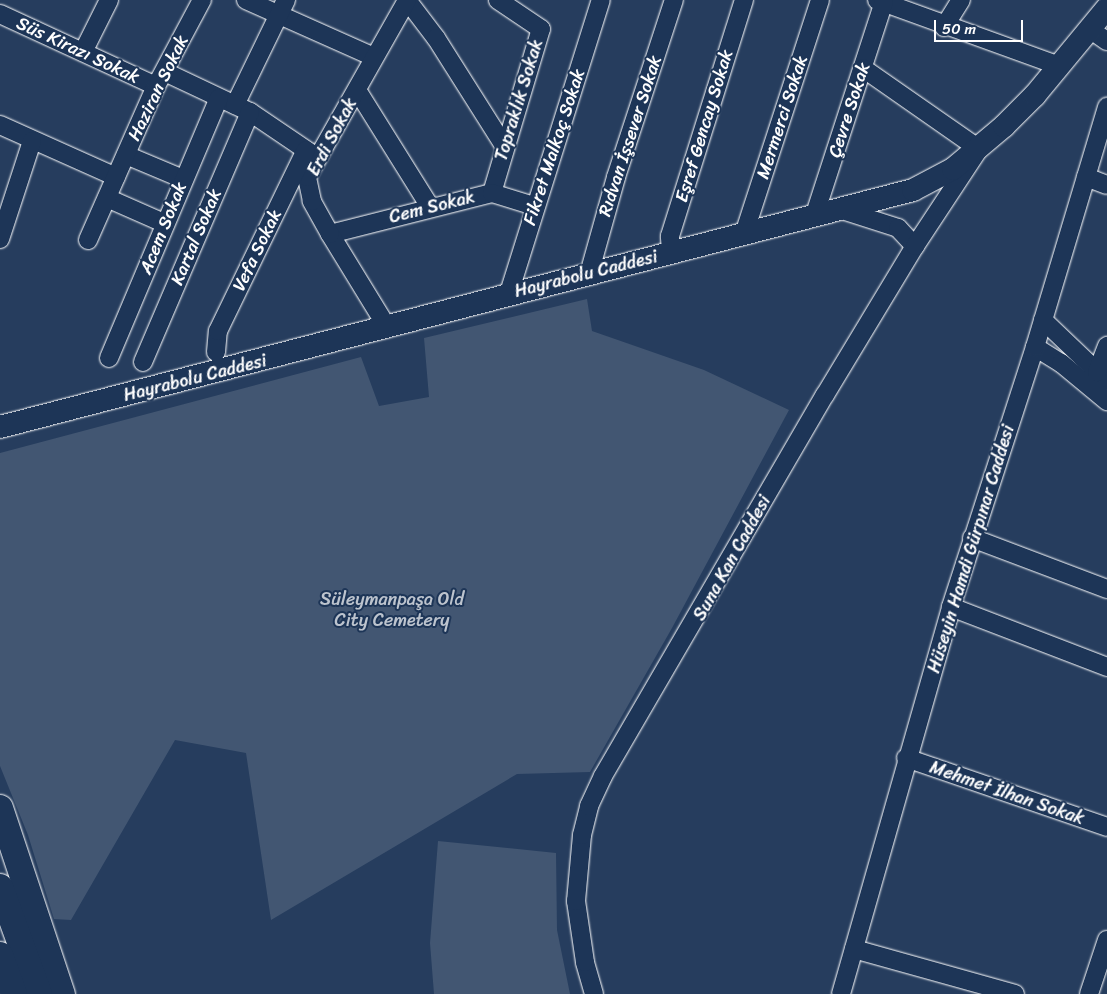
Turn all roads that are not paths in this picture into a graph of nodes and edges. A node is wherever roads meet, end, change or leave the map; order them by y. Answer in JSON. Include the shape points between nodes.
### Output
{"nodes":[{"id":1,"x":7,"y":0,"type":"edge"},
{"id":2,"x":109,"y":0,"type":"edge"},
{"id":3,"x":202,"y":0,"type":"edge"},
{"id":4,"x":246,"y":0,"type":"edge"},
{"id":5,"x":286,"y":0,"type":"edge"},
{"id":6,"x":407,"y":0,"type":"edge"},
{"id":7,"x":602,"y":0,"type":"edge"},
{"id":8,"x":674,"y":0,"type":"edge"},
{"id":9,"x":744,"y":0,"type":"edge"},
{"id":10,"x":820,"y":0,"type":"edge"},
{"id":11,"x":960,"y":0,"type":"edge"},
{"id":12,"x":880,"y":1,"type":"edge"},
{"id":13,"x":506,"y":2,"type":"edge"},
{"id":14,"x":1107,"y":8,"type":"edge"},
{"id":15,"x":0,"y":10,"type":"edge"},
{"id":16,"x":0,"y":14,"type":"edge"},
{"id":17,"x":278,"y":17,"type":"junction"},
{"id":18,"x":944,"y":27,"type":"junction"},
{"id":19,"x":1099,"y":35,"type":"edge"},
{"id":20,"x":83,"y":52,"type":"junction"},
{"id":21,"x":374,"y":57,"type":"junction"},
{"id":22,"x":1059,"y":66,"type":"junction"},
{"id":23,"x":863,"y":68,"type":"junction"},
{"id":24,"x":161,"y":79,"type":"junction"},
{"id":25,"x":357,"y":90,"type":"junction"},
{"id":26,"x":235,"y":105,"type":"junction"},
{"id":27,"x":1107,"y":107,"type":"edge"},
{"id":28,"x":0,"y":125,"type":"edge"},
{"id":29,"x":32,"y":141,"type":"junction"},
{"id":30,"x":505,"y":148,"type":"junction"},
{"id":31,"x":979,"y":149,"type":"junction"},
{"id":32,"x":312,"y":154,"type":"junction"},
{"id":33,"x":126,"y":155,"type":"junction"},
{"id":34,"x":116,"y":177,"type":"junction"},
{"id":35,"x":1086,"y":177,"type":"junction"},
{"id":36,"x":182,"y":179,"type":"junction"},
{"id":37,"x":1107,"y":185,"type":"edge"},
{"id":38,"x":492,"y":192,"type":"junction"},
{"id":39,"x":107,"y":198,"type":"junction"},
{"id":40,"x":534,"y":206,"type":"junction"},
{"id":41,"x":430,"y":207,"type":"junction"},
{"id":42,"x":842,"y":210,"type":"junction"},
{"id":43,"x":814,"y":217,"type":"junction"},
{"id":44,"x":164,"y":223,"type":"junction"},
{"id":45,"x":330,"y":234,"type":"junction"},
{"id":46,"x":744,"y":234,"type":"junction"},
{"id":47,"x":0,"y":239,"type":"edge"},
{"id":48,"x":88,"y":240,"type":"dead end"},
{"id":49,"x":915,"y":246,"type":"junction"},
{"id":50,"x":671,"y":252,"type":"junction"},
{"id":51,"x":589,"y":274,"type":"junction"},
{"id":52,"x":508,"y":294,"type":"junction"},
{"id":53,"x":1043,"y":320,"type":"junction"},
{"id":54,"x":386,"y":327,"type":"junction"},
{"id":55,"x":1107,"y":346,"type":"edge"},
{"id":56,"x":1035,"y":347,"type":"junction"},
{"id":57,"x":216,"y":352,"type":"dead end"},
{"id":58,"x":109,"y":358,"type":"dead end"},
{"id":59,"x":143,"y":362,"type":"dead end"},
{"id":60,"x":1102,"y":376,"type":"edge"},
{"id":61,"x":1107,"y":401,"type":"edge"},
{"id":62,"x":0,"y":427,"type":"edge"},
{"id":63,"x":972,"y":538,"type":"junction"},
{"id":64,"x":1107,"y":589,"type":"edge"},
{"id":65,"x":951,"y":607,"type":"junction"},
{"id":66,"x":1107,"y":668,"type":"edge"},
{"id":67,"x":906,"y":758,"type":"junction"},
{"id":68,"x":0,"y":808,"type":"edge"},
{"id":69,"x":1107,"y":827,"type":"edge"},
{"id":70,"x":0,"y":886,"type":"edge"},
{"id":71,"x":1107,"y":940,"type":"edge"},
{"id":72,"x":854,"y":949,"type":"junction"},
{"id":73,"x":0,"y":955,"type":"edge"},
{"id":74,"x":14,"y":994,"type":"edge"},
{"id":75,"x":39,"y":994,"type":"edge"},
{"id":76,"x":62,"y":994,"type":"edge"},
{"id":77,"x":594,"y":994,"type":"edge"},
{"id":78,"x":841,"y":994,"type":"edge"},
{"id":79,"x":1015,"y":994,"type":"edge"},
{"id":80,"x":1089,"y":994,"type":"edge"}],
"edges":[{"from":1,"to":15,"type":"street"},
{"from":2,"to":20,"type":"street"},
{"from":3,"to":24,"type":"street","name":"Haziran Sokak"},
{"from":4,"to":17,"type":"street"},
{"from":5,"to":17,"type":"street"},
{"from":6,"to":21,"type":"street","name":"Erdi Sokak"},
{"from":6,"to":30,"type":"street","via":[[436,38]]},
{"from":7,"to":40,"type":"street","name":"Fikret Malkoç Sokak"},
{"from":8,"to":51,"type":"street","name":"Rıdvan İşsever Sokak","via":[[616,178]]},
{"from":9,"to":50,"type":"street","name":"Eşref Gencay Sokak","via":[[670,236]]},
{"from":10,"to":46,"type":"street","name":"Mermerci Sokak"},
{"from":11,"to":18,"type":"street"},
{"from":12,"to":18,"type":"street"},
{"from":12,"to":23,"type":"street","name":"Çevre Sokak"},
{"from":13,"to":30,"type":"street","name":"Topraklık Sokak","via":[[541,29]]},
{"from":14,"to":19,"type":"main road","name":"Hayrabolu Caddesi"},
{"from":16,"to":20,"type":"street","name":"Süs Kirazı Sokak"},
{"from":17,"to":21,"type":"street"},
{"from":17,"to":26,"type":"street"},
{"from":18,"to":22,"type":"street"},
{"from":19,"to":22,"type":"main road","name":"Hayrabolu Caddesi"},
{"from":20,"to":24,"type":"street","name":"Süs Kirazı Sokak"},
{"from":21,"to":25,"type":"street","name":"Erdi Sokak"},
{"from":22,"to":31,"type":"main road","name":"Hayrabolu Caddesi"},
{"from":23,"to":31,"type":"street"},
{"from":23,"to":43,"type":"street","name":"Çevre Sokak"},
{"from":24,"to":26,"type":"street","name":"Süs Kirazı Sokak"},
{"from":24,"to":33,"type":"street","name":"Haziran Sokak"},
{"from":25,"to":32,"type":"street","name":"Erdi Sokak"},
{"from":25,"to":41,"type":"street"},
{"from":26,"to":32,"type":"street","name":"Süs Kirazı Sokak"},
{"from":26,"to":36,"type":"street","name":"Acem Sokak"},
{"from":26,"to":59,"type":"street","name":"Kartal Sokak"},
{"from":27,"to":35,"type":"street","name":"Hüseyin Hamdi Gürpınar Caddesi"},
{"from":28,"to":29,"type":"street"},
{"from":29,"to":34,"type":"street"},
{"from":29,"to":47,"type":"street"},
{"from":30,"to":38,"type":"street","name":"Topraklık Sokak"},
{"from":31,"to":42,"type":"main road","name":"Hayrabolu Caddesi","via":[[953,169],[913,190]]},
{"from":31,"to":49,"type":"street","name":"Suna Kan Caddesi"},
{"from":32,"to":45,"type":"street","name":"Erdi Sokak","via":[[307,177],[312,201]]},
{"from":32,"to":57,"type":"street","name":"Vefa Sokak","via":[[218,331]]},
{"from":33,"to":34,"type":"street","name":"Haziran Sokak"},
{"from":33,"to":36,"type":"street"},
{"from":34,"to":39,"type":"street","name":"Haziran Sokak"},
{"from":35,"to":37,"type":"street"},
{"from":35,"to":53,"type":"street","name":"Hüseyin Hamdi Gürpınar Caddesi"},
{"from":36,"to":44,"type":"street","name":"Acem Sokak"},
{"from":38,"to":40,"type":"street","name":"Cem Sokak"},
{"from":38,"to":41,"type":"street","name":"Cem Sokak"},
{"from":39,"to":44,"type":"street"},
{"from":39,"to":48,"type":"street","name":"Haziran Sokak"},
{"from":40,"to":52,"type":"street","name":"Fikret Malkoç Sokak"},
{"from":41,"to":45,"type":"street","name":"Cem Sokak"},
{"from":42,"to":43,"type":"main road","name":"Hayrabolu Caddesi"},
{"from":42,"to":49,"type":"street","via":[[898,228]]},
{"from":43,"to":46,"type":"main road","name":"Hayrabolu Caddesi"},
{"from":44,"to":58,"type":"street","name":"Acem Sokak"},
{"from":45,"to":54,"type":"street","name":"Erdi Sokak"},
{"from":46,"to":50,"type":"main road","name":"Hayrabolu Caddesi"},
{"from":49,"to":77,"type":"street","name":"Suna Kan Caddesi","via":[[612,760],[589,806],[582,835],[576,901],[584,962]]},
{"from":50,"to":51,"type":"main road","name":"Hayrabolu Caddesi"},
{"from":51,"to":52,"type":"main road","name":"Hayrabolu Caddesi"},
{"from":52,"to":54,"type":"main road","name":"Hayrabolu Caddesi"},
{"from":53,"to":56,"type":"street","name":"Hüseyin Hamdi Gürpınar Caddesi"},
{"from":53,"to":60,"type":"street"},
{"from":54,"to":62,"type":"main road","name":"Hayrabolu Caddesi"},
{"from":55,"to":60,"type":"street"},
{"from":56,"to":61,"type":"street","via":[[1061,363]]},
{"from":56,"to":63,"type":"street","name":"Hüseyin Hamdi Gürpınar Caddesi"},
{"from":63,"to":64,"type":"street"},
{"from":63,"to":65,"type":"street","name":"Hüseyin Hamdi Gürpınar Caddesi"},
{"from":65,"to":66,"type":"street"},
{"from":65,"to":67,"type":"street","name":"Hüseyin Hamdi Gürpınar Caddesi"},
{"from":67,"to":69,"type":"street","name":"Mehmet İlhan Sokak"},
{"from":67,"to":72,"type":"street","name":"Hüseyin Hamdi Gürpınar Caddesi"},
{"from":68,"to":76,"type":"highway"},
{"from":70,"to":75,"type":"highway"},
{"from":71,"to":80,"type":"street"},
{"from":72,"to":78,"type":"street","name":"Hüseyin Hamdi Gürpınar Caddesi"},
{"from":72,"to":79,"type":"street"},
{"from":73,"to":74,"type":"highway"}]}
